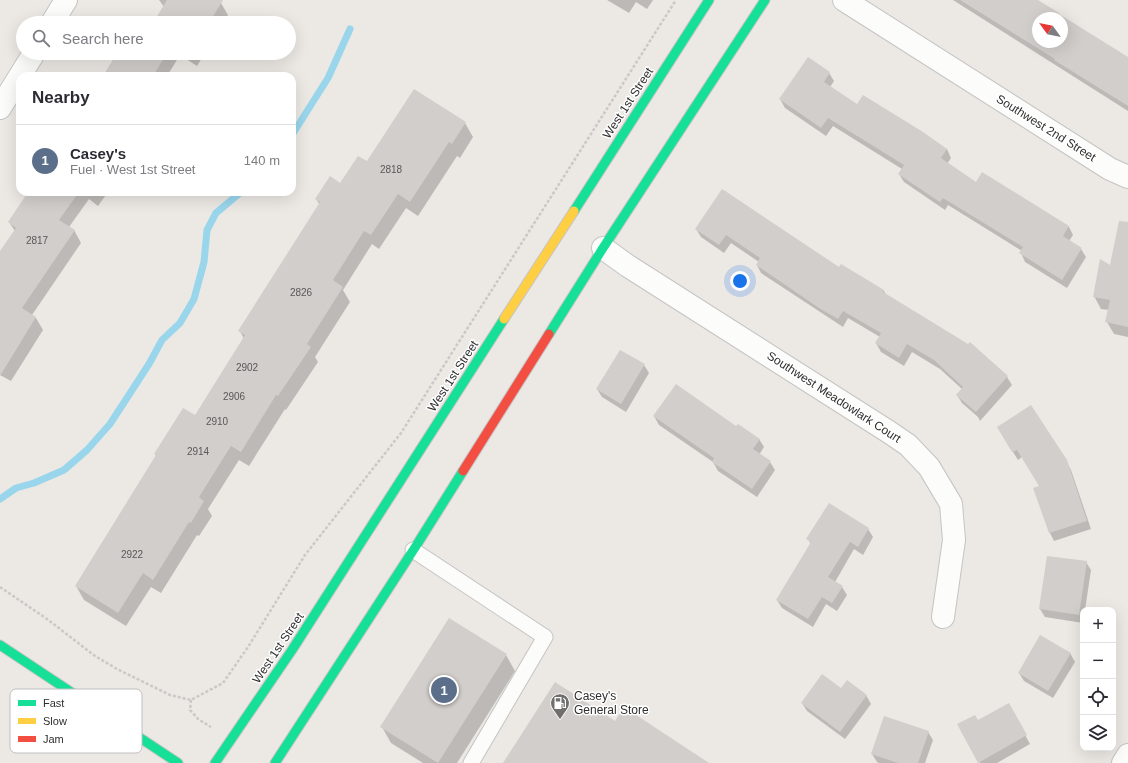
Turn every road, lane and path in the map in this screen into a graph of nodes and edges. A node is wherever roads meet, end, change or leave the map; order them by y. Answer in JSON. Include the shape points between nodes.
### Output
{"nodes":[{"id":1,"x":66,"y":0,"type":"edge"},
{"id":2,"x":676,"y":0,"type":"edge"},
{"id":3,"x":709,"y":0,"type":"edge"},
{"id":4,"x":765,"y":0,"type":"edge"},
{"id":5,"x":844,"y":0,"type":"edge"},
{"id":6,"x":56,"y":16,"type":"edge"},
{"id":7,"x":30,"y":60,"type":"edge"},
{"id":8,"x":22,"y":72,"type":"edge"},
{"id":9,"x":16,"y":82,"type":"edge"},
{"id":10,"x":0,"y":108,"type":"edge"},
{"id":11,"x":1128,"y":177,"type":"edge"},
{"id":12,"x":603,"y":248,"type":"junction"},
{"id":13,"x":413,"y":550,"type":"junction"},
{"id":14,"x":0,"y":587,"type":"edge"},
{"id":15,"x":943,"y":617,"type":"dead end"},
{"id":16,"x":0,"y":645,"type":"edge"},
{"id":17,"x":66,"y":689,"type":"edge"},
{"id":18,"x":191,"y":700,"type":"junction"},
{"id":19,"x":190,"y":710,"type":"dead end"},
{"id":20,"x":142,"y":739,"type":"edge"},
{"id":21,"x":1128,"y":755,"type":"edge"},
{"id":22,"x":178,"y":763,"type":"edge"},
{"id":23,"x":215,"y":763,"type":"edge"},
{"id":24,"x":276,"y":763,"type":"edge"},
{"id":25,"x":471,"y":763,"type":"edge"},
{"id":26,"x":1123,"y":763,"type":"edge"}],
"edges":[{"from":1,"to":6,"type":"street"},
{"from":2,"to":18,"type":"path","via":[[401,433],[305,555],[223,683]]},
{"from":3,"to":23,"type":"main road","name":"West 1st Street","via":[[296,643]]},
{"from":4,"to":12,"type":"main road"},
{"from":5,"to":11,"type":"street","name":"Southwest 2nd Street","via":[[1110,169]]},
{"from":7,"to":8,"type":"street"},
{"from":9,"to":10,"type":"street"},
{"from":12,"to":13,"type":"main road"},
{"from":12,"to":15,"type":"street","name":"Southwest Meadowlark Court","via":[[908,445],[929,468],[951,504],[954,540]]},
{"from":13,"to":24,"type":"main road"},
{"from":13,"to":25,"type":"lane","via":[[545,637]]},
{"from":14,"to":18,"type":"path","via":[[47,619],[94,656],[170,695]]},
{"from":16,"to":17,"type":"main road"},
{"from":18,"to":19,"type":"path"},
{"from":20,"to":22,"type":"main road"},
{"from":21,"to":26,"type":"street"}]}
